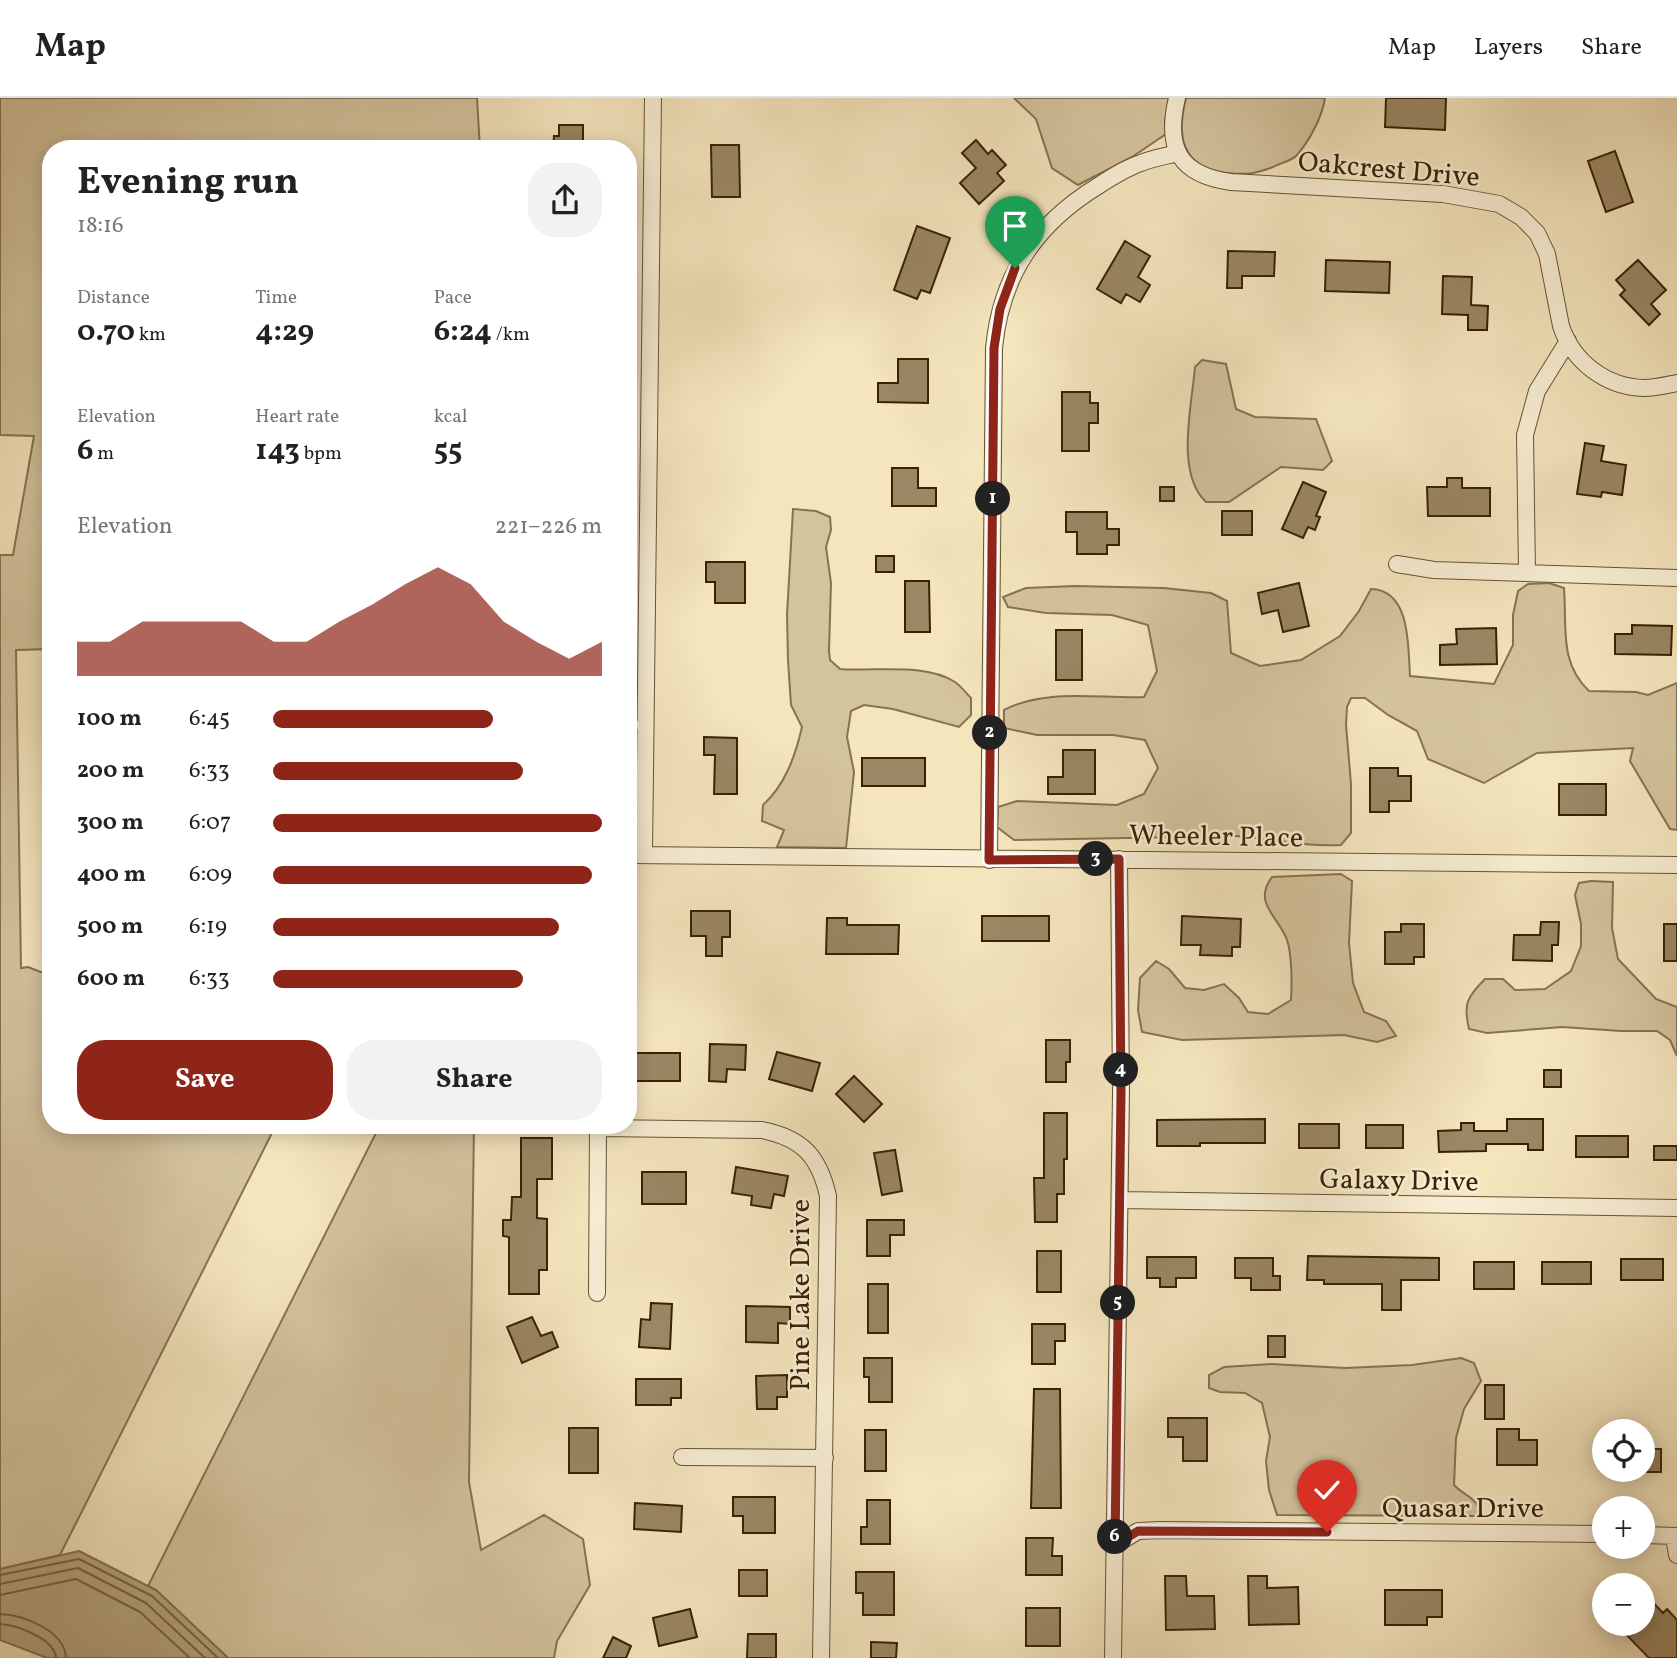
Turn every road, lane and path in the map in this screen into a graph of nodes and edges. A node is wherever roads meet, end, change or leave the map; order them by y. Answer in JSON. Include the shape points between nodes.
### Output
{"nodes":[{"id":1,"x":653,"y":98,"type":"edge"},
{"id":2,"x":1177,"y":98,"type":"edge"},
{"id":3,"x":1178,"y":153,"type":"junction"},
{"id":4,"x":1568,"y":341,"type":"junction"},
{"id":5,"x":1677,"y":383,"type":"edge"},
{"id":6,"x":1397,"y":564,"type":"dead end"},
{"id":7,"x":1527,"y":572,"type":"junction"},
{"id":8,"x":1677,"y":578,"type":"edge"},
{"id":9,"x":637,"y":726,"type":"edge"},
{"id":10,"x":645,"y":726,"type":"junction"},
{"id":11,"x":637,"y":841,"type":"edge"},
{"id":12,"x":637,"y":855,"type":"edge"},
{"id":13,"x":1119,"y":859,"type":"junction"},
{"id":14,"x":989,"y":860,"type":"junction"},
{"id":15,"x":1677,"y":865,"type":"edge"},
{"id":16,"x":637,"y":1128,"type":"edge"},
{"id":17,"x":598,"y":1134,"type":"edge"},
{"id":18,"x":1120,"y":1200,"type":"junction"},
{"id":19,"x":1677,"y":1208,"type":"edge"},
{"id":20,"x":597,"y":1293,"type":"dead end"},
{"id":21,"x":682,"y":1457,"type":"dead end"},
{"id":22,"x":825,"y":1458,"type":"junction"},
{"id":23,"x":1592,"y":1534,"type":"edge"},
{"id":24,"x":1655,"y":1535,"type":"edge"},
{"id":25,"x":1675,"y":1536,"type":"edge"},
{"id":26,"x":1115,"y":1545,"type":"junction"},
{"id":27,"x":1677,"y":1555,"type":"edge"},
{"id":28,"x":821,"y":1658,"type":"edge"},
{"id":29,"x":1113,"y":1658,"type":"edge"}],
"edges":[{"from":1,"to":10,"type":"street"},
{"from":2,"to":3,"type":"street","via":[[1173,122]]},
{"from":3,"to":4,"type":"street","name":"Oakcrest Drive","via":[[1195,173],[1211,180],[1443,194],[1510,209],[1537,233],[1547,254]]},
{"from":3,"to":14,"type":"street","via":[[1117,174],[1050,222],[1015,268],[1000,309],[994,348]]},
{"from":4,"to":5,"type":"street","name":"Oakcrest Drive","via":[[1582,362],[1615,383],[1645,388]]},
{"from":4,"to":7,"type":"street","via":[[1537,391],[1525,435]]},
{"from":6,"to":7,"type":"street"},
{"from":7,"to":8,"type":"street"},
{"from":9,"to":10,"type":"lane"},
{"from":10,"to":11,"type":"street"},
{"from":12,"to":14,"type":"street","name":"Wheeler Place"},
{"from":13,"to":14,"type":"street","name":"Wheeler Place"},
{"from":13,"to":15,"type":"street","name":"Wheeler Place"},
{"from":13,"to":18,"type":"street"},
{"from":16,"to":22,"type":"street","name":"Pine Lake Drive","via":[[762,1130],[794,1141],[815,1160],[828,1196]]},
{"from":17,"to":20,"type":"street"},
{"from":18,"to":19,"type":"street","name":"Galaxy Drive"},
{"from":18,"to":26,"type":"street"},
{"from":21,"to":22,"type":"street"},
{"from":22,"to":28,"type":"street","name":"Pine Lake Drive"},
{"from":23,"to":26,"type":"street","name":"Quasar Drive","via":[[1160,1530],[1138,1531]]},
{"from":24,"to":25,"type":"street"},
{"from":25,"to":27,"type":"street"},
{"from":26,"to":29,"type":"street"}]}
